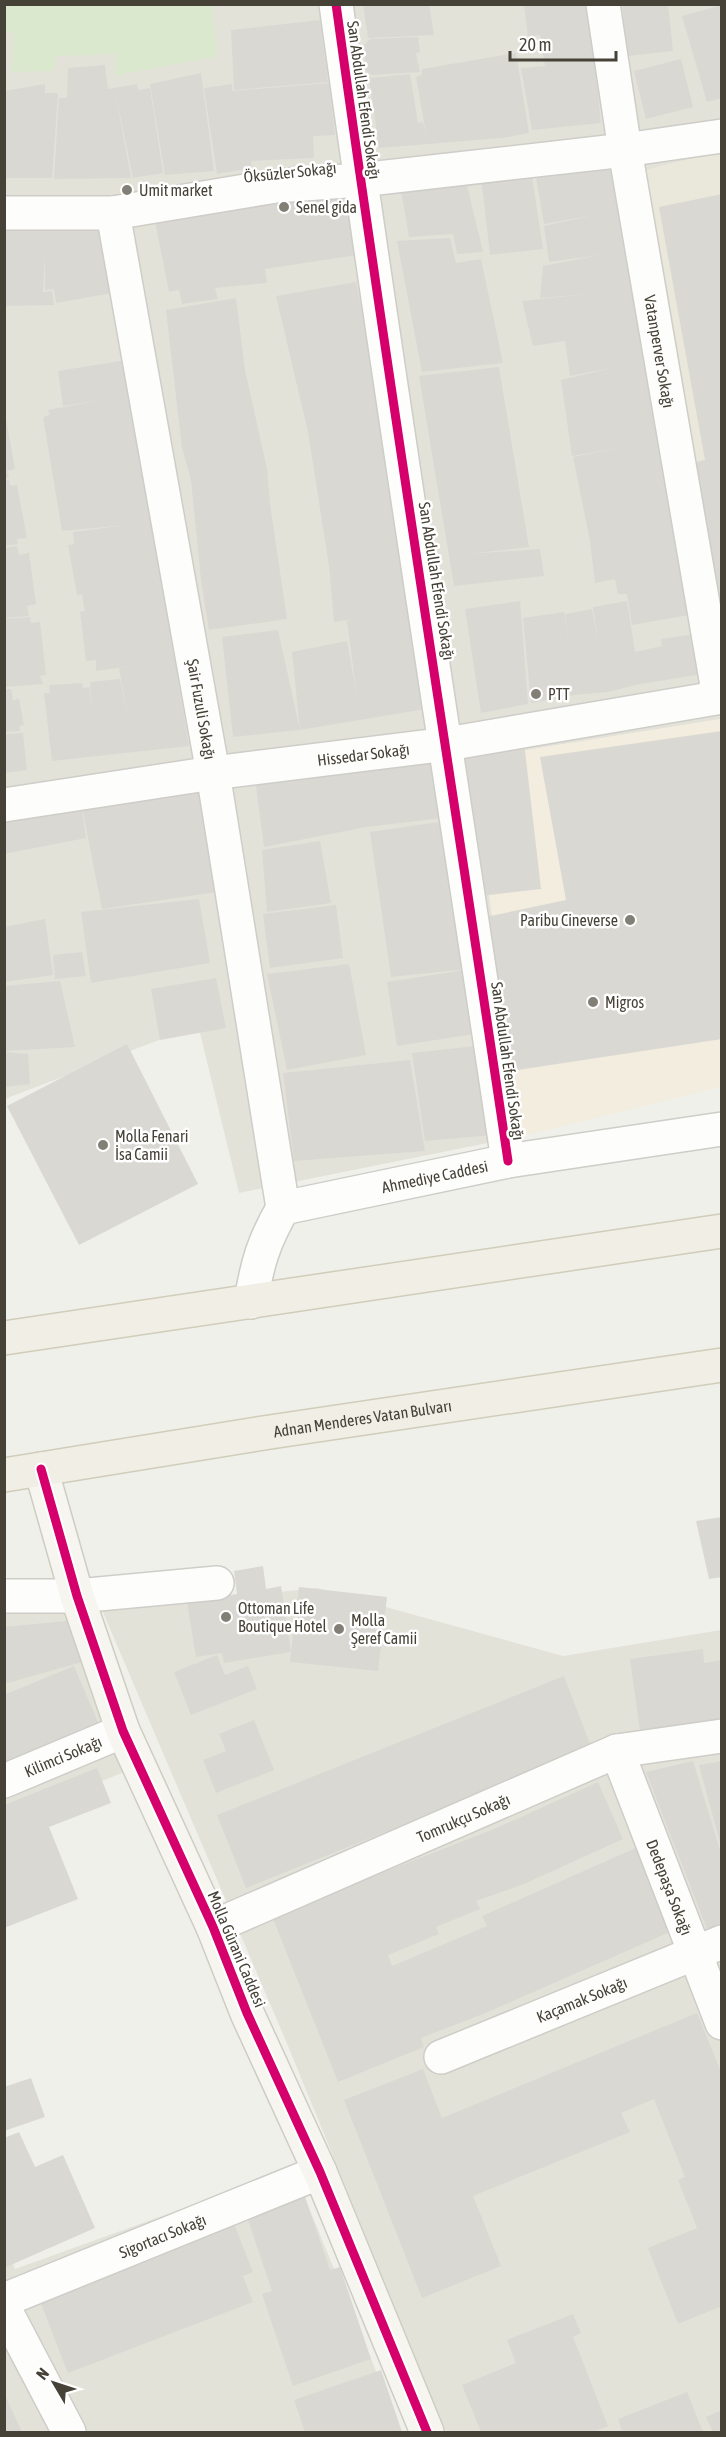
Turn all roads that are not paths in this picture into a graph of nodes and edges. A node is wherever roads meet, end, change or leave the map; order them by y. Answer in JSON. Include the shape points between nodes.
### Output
{"nodes":[{"id":1,"x":336,"y":4,"type":"edge"},
{"id":2,"x":603,"y":4,"type":"edge"},
{"id":3,"x":722,"y":136,"type":"edge"},
{"id":4,"x":625,"y":150,"type":"junction"},
{"id":5,"x":360,"y":180,"type":"junction"},
{"id":6,"x":4,"y":213,"type":"edge"},
{"id":7,"x":113,"y":213,"type":"junction"},
{"id":8,"x":720,"y":697,"type":"edge"},
{"id":9,"x":447,"y":744,"type":"junction"},
{"id":10,"x":213,"y":773,"type":"junction"},
{"id":11,"x":4,"y":805,"type":"edge"},
{"id":12,"x":722,"y":1129,"type":"edge"},
{"id":13,"x":508,"y":1161,"type":"junction"},
{"id":14,"x":283,"y":1208,"type":"junction"},
{"id":15,"x":722,"y":1231,"type":"edge"},
{"id":16,"x":251,"y":1302,"type":"junction"},
{"id":17,"x":4,"y":1338,"type":"edge"},
{"id":18,"x":722,"y":1365,"type":"edge"},
{"id":19,"x":41,"y":1469,"type":"junction"},
{"id":20,"x":4,"y":1475,"type":"edge"},
{"id":21,"x":217,"y":1583,"type":"dead end"},
{"id":22,"x":4,"y":1596,"type":"edge"},
{"id":23,"x":77,"y":1596,"type":"junction"},
{"id":24,"x":123,"y":1731,"type":"junction"},
{"id":25,"x":722,"y":1736,"type":"edge"},
{"id":26,"x":617,"y":1751,"type":"junction"},
{"id":27,"x":4,"y":1781,"type":"edge"},
{"id":28,"x":213,"y":1927,"type":"junction"},
{"id":29,"x":708,"y":1947,"type":"edge"},
{"id":30,"x":722,"y":2023,"type":"edge"},
{"id":31,"x":441,"y":2057,"type":"dead end"},
{"id":32,"x":320,"y":2172,"type":"junction"},
{"id":33,"x":4,"y":2300,"type":"edge"},
{"id":34,"x":4,"y":2308,"type":"edge"},
{"id":35,"x":69,"y":2433,"type":"edge"},
{"id":36,"x":427,"y":2433,"type":"edge"}],
"edges":[{"from":1,"to":5,"type":"street","name":"San Abdullah Efendi Sokağı"},
{"from":2,"to":4,"type":"street","name":"Vatanperver Sokağı"},
{"from":3,"to":4,"type":"street","name":"Öksüzler Sokağı"},
{"from":4,"to":5,"type":"street","name":"Öksüzler Sokağı"},
{"from":4,"to":8,"type":"street","name":"Vatanperver Sokağı"},
{"from":5,"to":7,"type":"street","name":"Öksüzler Sokağı","via":[[276,186]]},
{"from":5,"to":9,"type":"street","name":"San Abdullah Efendi Sokağı"},
{"from":6,"to":7,"type":"street","name":"Öksüzler Sokağı"},
{"from":7,"to":10,"type":"street","name":"Şair Fuzuli Sokağı"},
{"from":8,"to":9,"type":"street","name":"Hissedar Sokağı"},
{"from":9,"to":10,"type":"street","name":"Hissedar Sokağı"},
{"from":9,"to":13,"type":"street","name":"San Abdullah Efendi Sokağı"},
{"from":10,"to":11,"type":"street","name":"Hissedar Sokağı"},
{"from":10,"to":14,"type":"street","name":"Şair Fuzuli Sokağı"},
{"from":12,"to":13,"type":"street","name":"Ahmediye Caddesi"},
{"from":13,"to":14,"type":"street","name":"Ahmediye Caddesi"},
{"from":14,"to":16,"type":"street","via":[[265,1239]]},
{"from":15,"to":16,"type":"main road"},
{"from":16,"to":17,"type":"main road"},
{"from":18,"to":19,"type":"main road","name":"Adnan Menderes Vatan Bulvarı"},
{"from":19,"to":20,"type":"main road","name":"Adnan Menderes Vatan Bulvarı"},
{"from":19,"to":23,"type":"street","name":"Molla Gürani Caddesi"},
{"from":21,"to":23,"type":"street"},
{"from":22,"to":23,"type":"street"},
{"from":23,"to":24,"type":"street","name":"Molla Gürani Caddesi"},
{"from":24,"to":27,"type":"street","name":"Kilimci Sokağı"},
{"from":24,"to":28,"type":"street","name":"Molla Gürani Caddesi"},
{"from":25,"to":26,"type":"street","name":"Tomrukçu Sokağı"},
{"from":26,"to":28,"type":"street","name":"Tomrukçu Sokağı"},
{"from":26,"to":29,"type":"street","name":"Dedepaşa Sokağı"},
{"from":28,"to":32,"type":"street","name":"Molla Gürani Caddesi","via":[[247,2013]]},
{"from":29,"to":30,"type":"street","name":"Dedepaşa Sokağı"},
{"from":29,"to":31,"type":"street","name":"Kaçamak Sokağı"},
{"from":32,"to":33,"type":"street","name":"Sigortacı Sokağı"},
{"from":32,"to":36,"type":"street","name":"Molla Gürani Caddesi"},
{"from":34,"to":35,"type":"street"}]}
